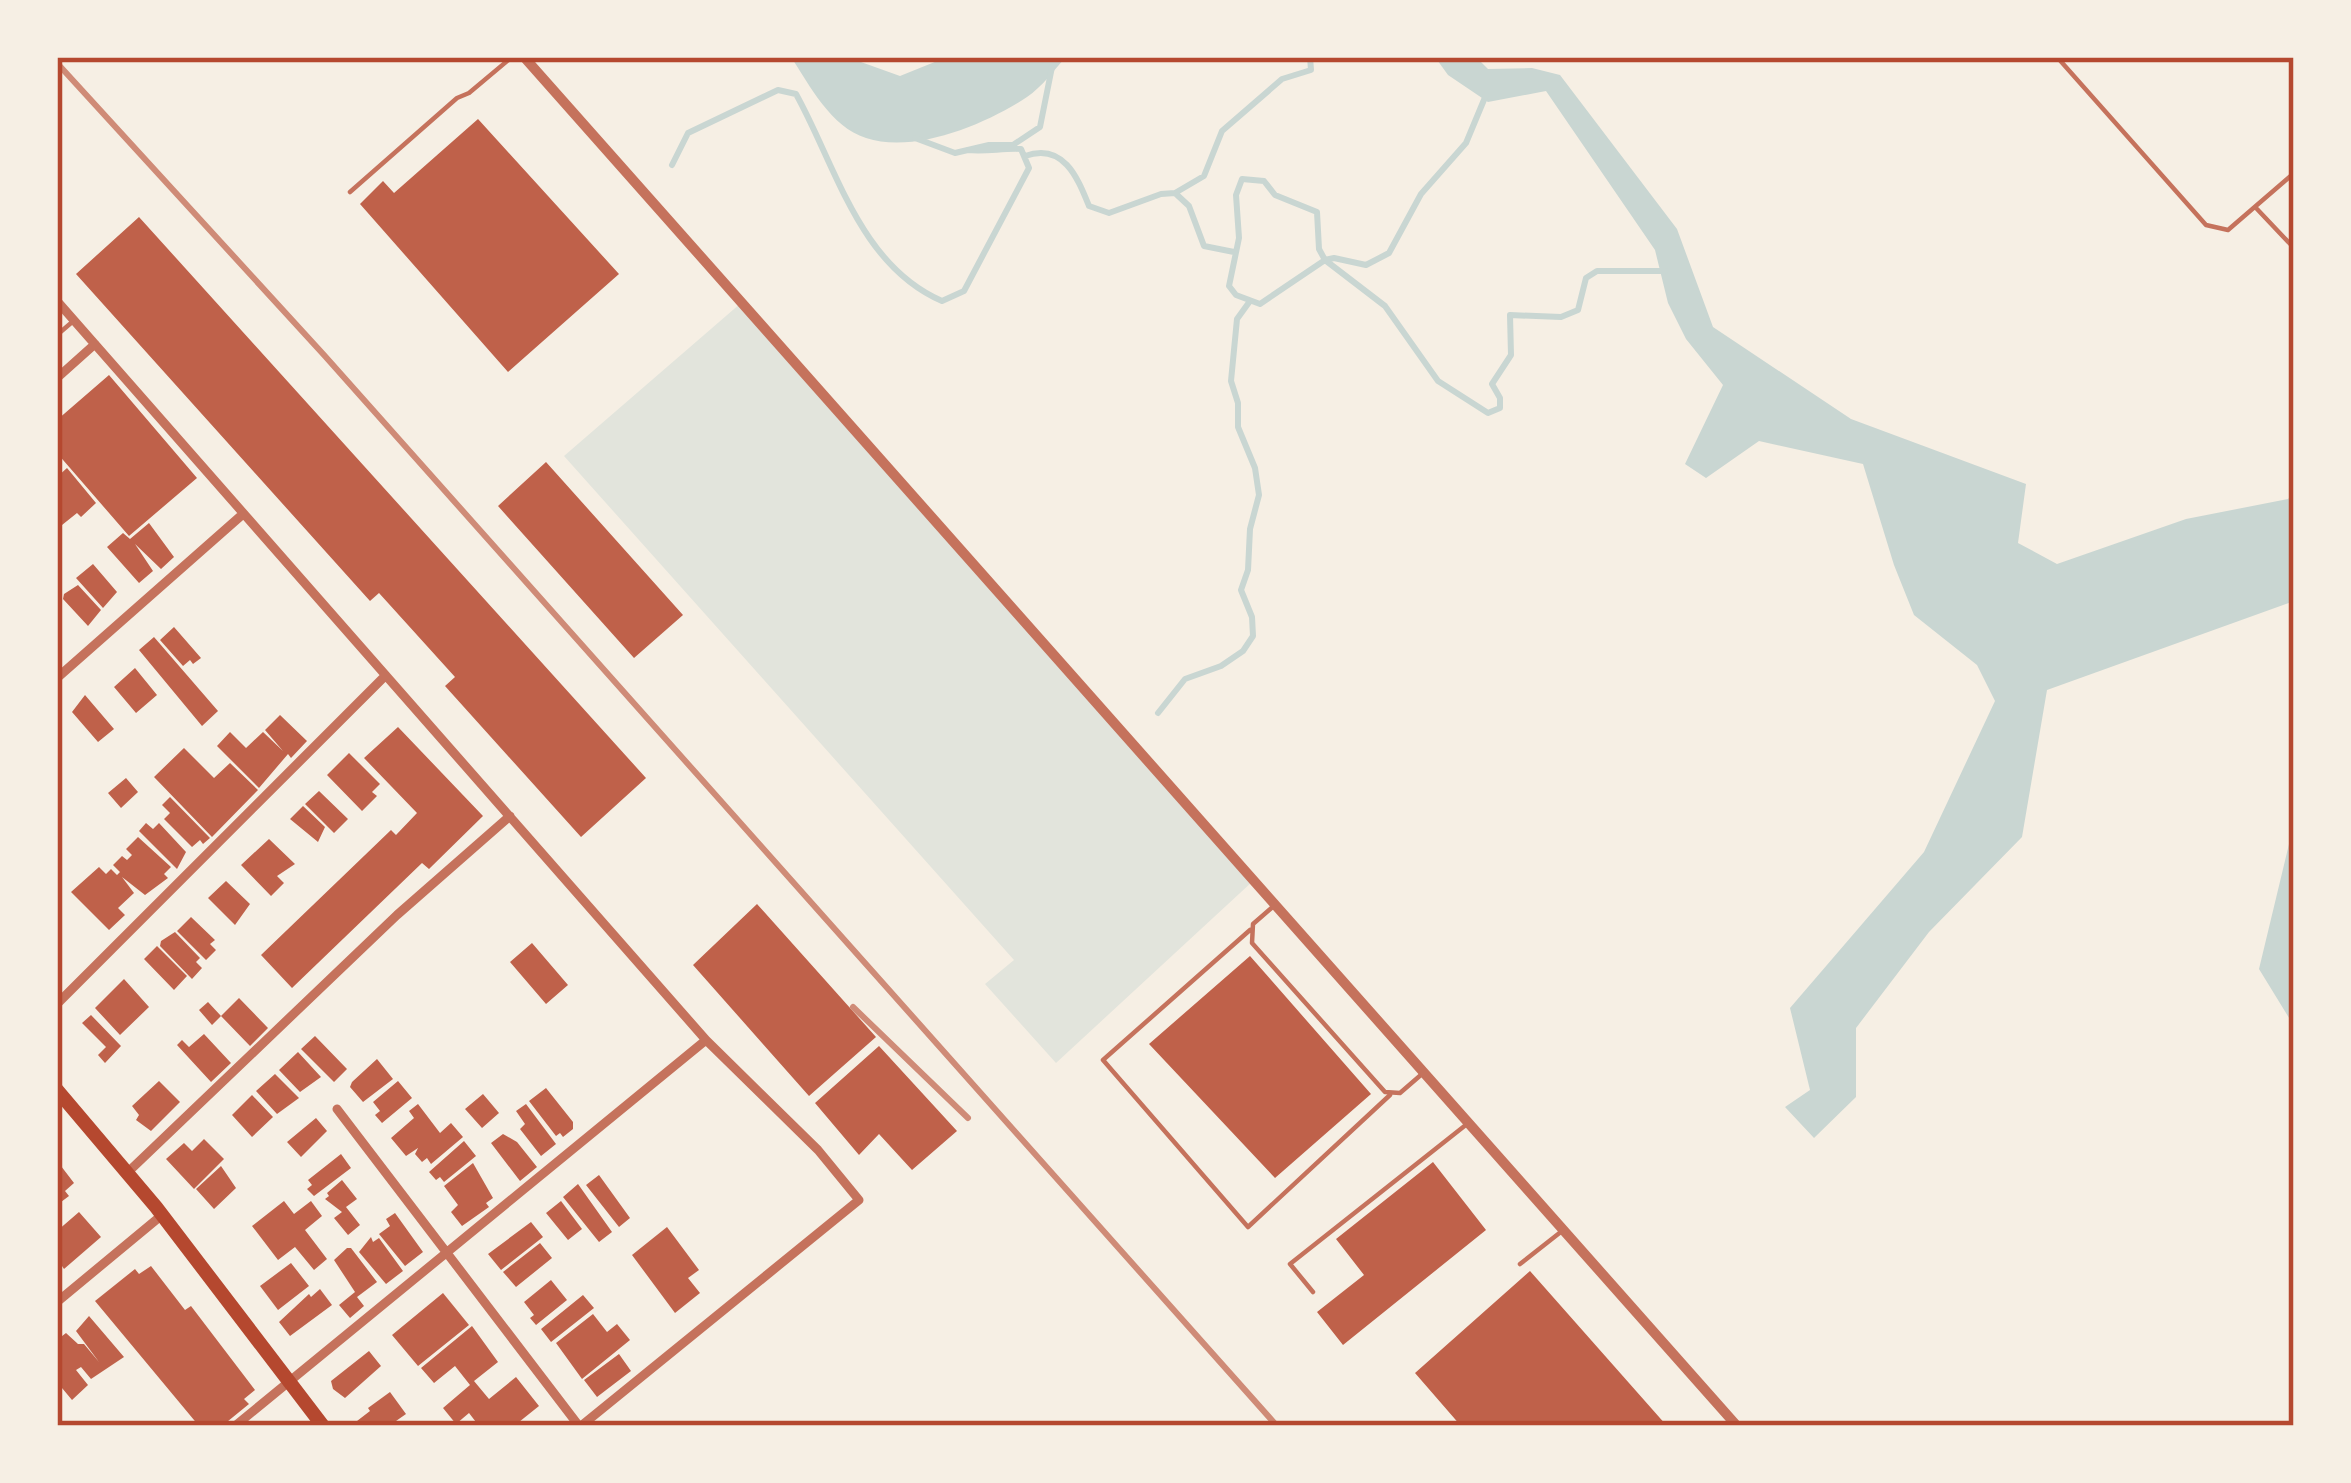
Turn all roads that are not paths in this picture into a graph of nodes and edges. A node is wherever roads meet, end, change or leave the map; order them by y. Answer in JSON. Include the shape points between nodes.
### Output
{"nodes":[{"id":1,"x":512,"y":57,"type":"edge"},
{"id":2,"x":524,"y":57,"type":"edge"},
{"id":3,"x":2057,"y":57,"type":"edge"},
{"id":4,"x":2294,"y":173,"type":"edge"},
{"id":5,"x":350,"y":192,"type":"dead end"},
{"id":6,"x":2257,"y":208,"type":"junction"},
{"id":7,"x":2294,"y":248,"type":"edge"},
{"id":8,"x":57,"y":301,"type":"edge"},
{"id":9,"x":74,"y":321,"type":"junction"},
{"id":10,"x":57,"y":335,"type":"edge"},
{"id":11,"x":94,"y":344,"type":"junction"},
{"id":12,"x":57,"y":378,"type":"edge"},
{"id":13,"x":243,"y":514,"type":"junction"},
{"id":14,"x":385,"y":676,"type":"junction"},
{"id":15,"x":57,"y":678,"type":"edge"},
{"id":16,"x":510,"y":816,"type":"junction"},
{"id":17,"x":1275,"y":905,"type":"junction"},
{"id":18,"x":1250,"y":930,"type":"junction"},
{"id":19,"x":57,"y":1004,"type":"edge"},
{"id":20,"x":706,"y":1040,"type":"junction"},
{"id":21,"x":1422,"y":1073,"type":"junction"},
{"id":22,"x":57,"y":1090,"type":"edge"},
{"id":23,"x":1390,"y":1095,"type":"junction"},
{"id":24,"x":337,"y":1109,"type":"dead end"},
{"id":25,"x":1467,"y":1124,"type":"junction"},
{"id":26,"x":127,"y":1174,"type":"junction"},
{"id":27,"x":162,"y":1216,"type":"junction"},
{"id":28,"x":1562,"y":1231,"type":"junction"},
{"id":29,"x":445,"y":1252,"type":"junction"},
{"id":30,"x":1520,"y":1264,"type":"dead end"},
{"id":31,"x":1313,"y":1292,"type":"dead end"},
{"id":32,"x":57,"y":1302,"type":"edge"},
{"id":33,"x":288,"y":1381,"type":"junction"},
{"id":34,"x":235,"y":1426,"type":"edge"},
{"id":35,"x":323,"y":1426,"type":"edge"},
{"id":36,"x":580,"y":1426,"type":"edge"},
{"id":37,"x":1737,"y":1426,"type":"edge"}],
"edges":[{"from":1,"to":5,"type":"lane"},
{"from":2,"to":17,"type":"street"},
{"from":3,"to":6,"type":"lane","via":[[2206,225],[2228,230]]},
{"from":4,"to":6,"type":"lane"},
{"from":6,"to":7,"type":"lane"},
{"from":8,"to":9,"type":"street"},
{"from":9,"to":10,"type":"lane"},
{"from":9,"to":11,"type":"street"},
{"from":11,"to":12,"type":"street"},
{"from":11,"to":13,"type":"street"},
{"from":13,"to":14,"type":"street"},
{"from":13,"to":15,"type":"street"},
{"from":14,"to":16,"type":"street"},
{"from":14,"to":19,"type":"street"},
{"from":16,"to":20,"type":"street"},
{"from":16,"to":26,"type":"street"},
{"from":17,"to":18,"type":"lane"},
{"from":17,"to":21,"type":"street"},
{"from":18,"to":23,"type":"lane","via":[[1252,943]]},
{"from":18,"to":23,"type":"lane","via":[[1103,1060],[1249,1227]]},
{"from":20,"to":29,"type":"street"},
{"from":20,"to":36,"type":"street","via":[[859,1200]]},
{"from":21,"to":23,"type":"lane"},
{"from":21,"to":25,"type":"street"},
{"from":22,"to":26,"type":"main road"},
{"from":24,"to":29,"type":"street"},
{"from":25,"to":28,"type":"street"},
{"from":25,"to":31,"type":"lane","via":[[1290,1264]]},
{"from":26,"to":27,"type":"main road"},
{"from":27,"to":32,"type":"street"},
{"from":27,"to":33,"type":"main road"},
{"from":28,"to":30,"type":"lane"},
{"from":28,"to":37,"type":"street"},
{"from":29,"to":33,"type":"street"},
{"from":29,"to":36,"type":"street"},
{"from":33,"to":34,"type":"street"},
{"from":33,"to":35,"type":"main road"}]}
